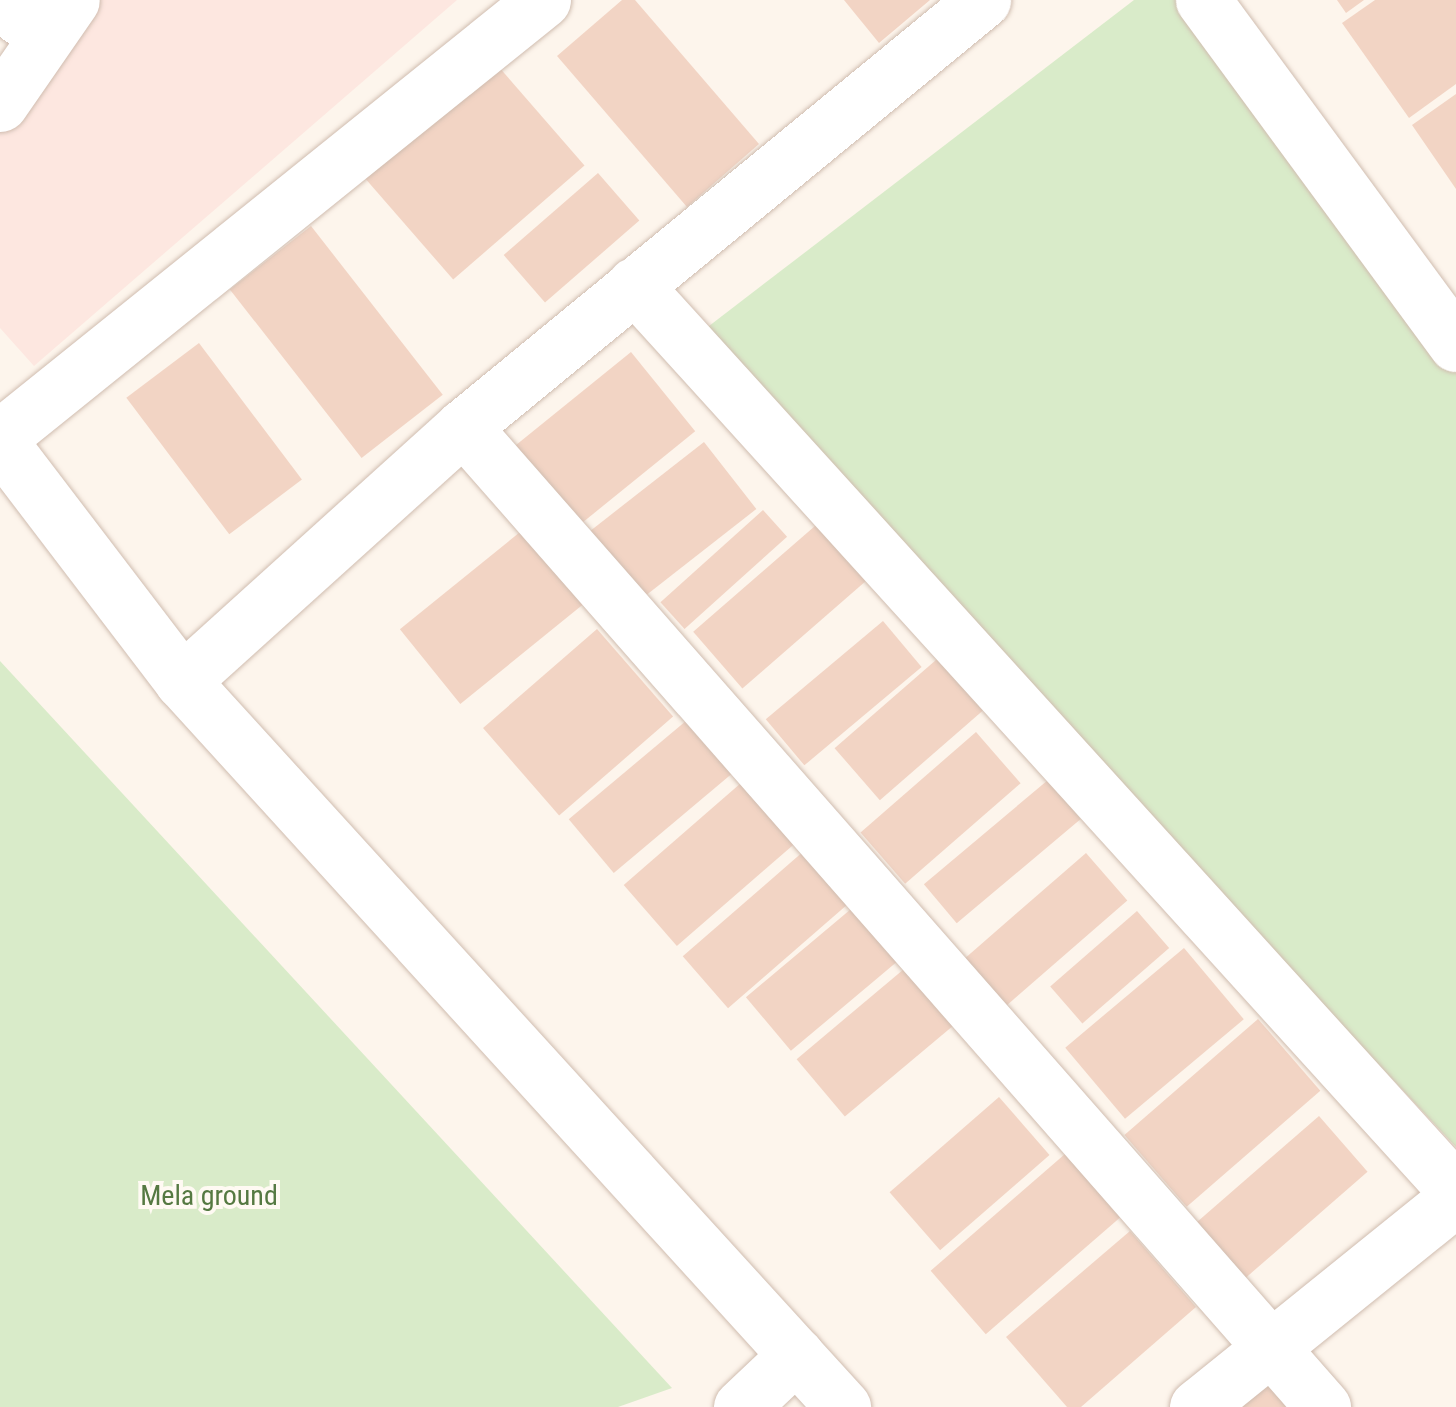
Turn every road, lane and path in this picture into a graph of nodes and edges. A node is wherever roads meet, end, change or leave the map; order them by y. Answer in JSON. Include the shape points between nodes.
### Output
{"nodes":[{"id":1,"x":543,"y":0,"type":"edge"},
{"id":2,"x":983,"y":0,"type":"edge"},
{"id":3,"x":1203,"y":0,"type":"edge"},
{"id":4,"x":0,"y":3,"type":"edge"},
{"id":5,"x":59,"y":18,"type":"edge"},
{"id":6,"x":0,"y":104,"type":"edge"},
{"id":7,"x":634,"y":286,"type":"junction"},
{"id":8,"x":1456,"y":344,"type":"edge"},
{"id":9,"x":463,"y":428,"type":"junction"},
{"id":10,"x":0,"y":440,"type":"edge"},
{"id":11,"x":182,"y":681,"type":"junction"},
{"id":12,"x":1456,"y":1194,"type":"edge"},
{"id":13,"x":1270,"y":1347,"type":"junction"},
{"id":14,"x":796,"y":1355,"type":"junction"},
{"id":15,"x":741,"y":1407,"type":"edge"},
{"id":16,"x":843,"y":1407,"type":"edge"},
{"id":17,"x":1197,"y":1407,"type":"edge"},
{"id":18,"x":1323,"y":1407,"type":"edge"}],
"edges":[{"from":1,"to":10,"type":"street"},
{"from":2,"to":7,"type":"street"},
{"from":3,"to":8,"type":"street"},
{"from":4,"to":5,"type":"street"},
{"from":5,"to":6,"type":"street"},
{"from":7,"to":9,"type":"street"},
{"from":7,"to":12,"type":"street"},
{"from":9,"to":11,"type":"street"},
{"from":9,"to":13,"type":"street"},
{"from":10,"to":11,"type":"street"},
{"from":11,"to":14,"type":"street"},
{"from":12,"to":13,"type":"street"},
{"from":13,"to":17,"type":"street"},
{"from":13,"to":18,"type":"street"},
{"from":14,"to":15,"type":"street"},
{"from":14,"to":16,"type":"street"}]}
